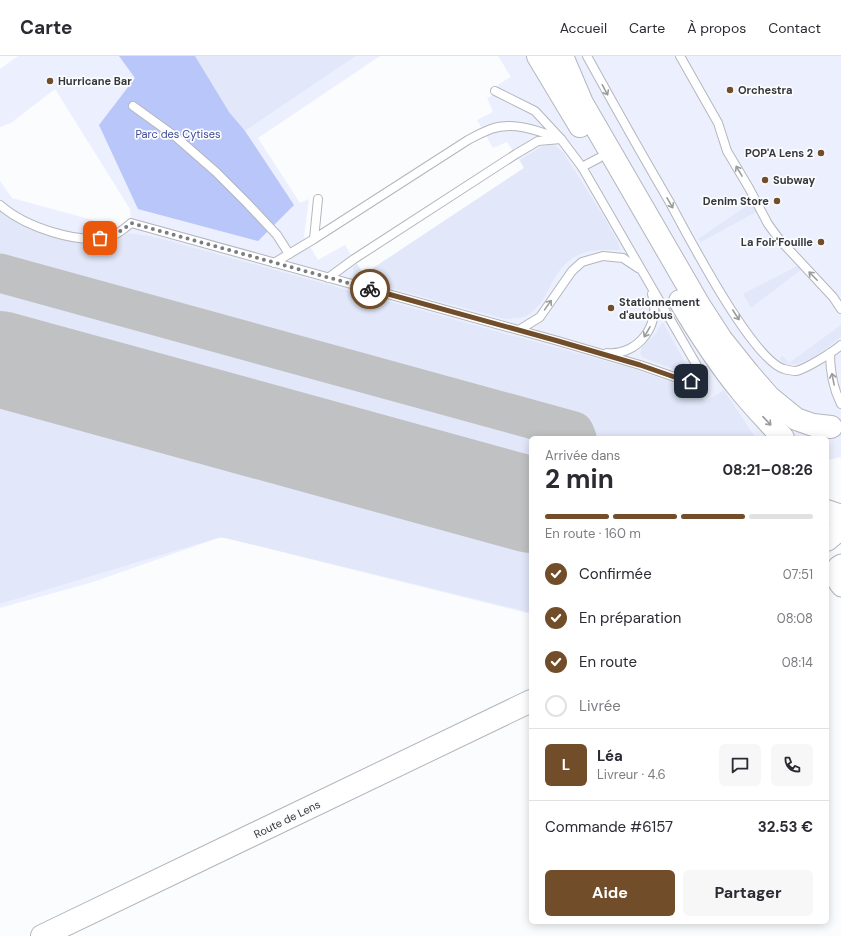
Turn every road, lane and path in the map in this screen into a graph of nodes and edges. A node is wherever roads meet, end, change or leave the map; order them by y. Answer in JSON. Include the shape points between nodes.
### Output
{"nodes":[{"id":1,"x":538,"y":56,"type":"edge"},
{"id":2,"x":546,"y":56,"type":"edge"},
{"id":3,"x":562,"y":56,"type":"edge"},
{"id":4,"x":587,"y":56,"type":"edge"},
{"id":5,"x":680,"y":56,"type":"edge"},
{"id":6,"x":496,"y":90,"type":"dead end"},
{"id":7,"x":133,"y":106,"type":"dead end"},
{"id":8,"x":561,"y":139,"type":"junction"},
{"id":9,"x":591,"y":163,"type":"junction"},
{"id":10,"x":318,"y":199,"type":"dead end"},
{"id":11,"x":0,"y":204,"type":"edge"},
{"id":12,"x":314,"y":239,"type":"junction"},
{"id":13,"x":288,"y":254,"type":"junction"},
{"id":14,"x":274,"y":263,"type":"junction"},
{"id":15,"x":328,"y":278,"type":"junction"},
{"id":16,"x":648,"y":282,"type":"junction"},
{"id":17,"x":840,"y":307,"type":"edge"},
{"id":18,"x":519,"y":330,"type":"junction"},
{"id":19,"x":841,"y":345,"type":"edge"},
{"id":20,"x":592,"y":351,"type":"junction"},
{"id":21,"x":830,"y":353,"type":"junction"},
{"id":22,"x":769,"y":397,"type":"junction"},
{"id":23,"x":841,"y":404,"type":"edge"},
{"id":24,"x":829,"y":430,"type":"edge"},
{"id":25,"x":781,"y":436,"type":"edge"},
{"id":26,"x":829,"y":513,"type":"edge"},
{"id":27,"x":841,"y":516,"type":"edge"},
{"id":28,"x":841,"y":528,"type":"edge"},
{"id":29,"x":829,"y":538,"type":"edge"},
{"id":30,"x":841,"y":563,"type":"edge"},
{"id":31,"x":841,"y":588,"type":"edge"},
{"id":32,"x":529,"y":703,"type":"edge"},
{"id":33,"x":42,"y":936,"type":"edge"}],
"edges":[{"from":1,"to":9,"type":"street"},
{"from":2,"to":22,"type":"lane","via":[[691,306],[746,383],[754,391]]},
{"from":3,"to":22,"type":"street","via":[[582,103],[699,305],[721,340]]},
{"from":4,"to":21,"type":"lane","one_way":true,"via":[[702,261],[748,334],[769,359],[785,370],[797,371]]},
{"from":17,"to":5,"type":"lane","one_way":true,"via":[[817,279],[789,252],[768,224],[727,151],[718,123]]},
{"from":6,"to":8,"type":"lane","via":[[535,111]]},
{"from":7,"to":13,"type":"lane","via":[[176,137],[216,172],[271,228]]},
{"from":8,"to":9,"type":"lane"},
{"from":8,"to":12,"type":"lane","via":[[515,126],[492,129],[468,140]]},
{"from":8,"to":15,"type":"lane","via":[[538,141],[521,150]]},
{"from":9,"to":16,"type":"lane"},
{"from":9,"to":25,"type":"street","one_way":true,"via":[[699,334],[741,391]]},
{"from":10,"to":12,"type":"lane"},
{"from":11,"to":14,"type":"lane","via":[[26,221],[70,236],[90,239],[111,236],[131,223]]},
{"from":12,"to":13,"type":"lane"},
{"from":13,"to":14,"type":"lane"},
{"from":14,"to":15,"type":"lane"},
{"from":15,"to":18,"type":"lane"},
{"from":18,"to":16,"type":"lane","one_way":true,"via":[[540,317],[572,271],[582,262],[603,256],[623,258],[637,267]]},
{"from":16,"to":20,"type":"lane","one_way":true,"via":[[654,300],[655,315],[647,335],[630,350],[614,354]]},
{"from":16,"to":20,"type":"lane","via":[[696,364],[698,378],[691,381],[683,380]]},
{"from":18,"to":20,"type":"lane"},
{"from":19,"to":21,"type":"lane"},
{"from":23,"to":21,"type":"lane","one_way":true,"via":[[833,384]]},
{"from":22,"to":24,"type":"street","via":[[796,419]]},
{"from":26,"to":27,"type":"street"},
{"from":28,"to":29,"type":"street"},
{"from":30,"to":31,"type":"street","via":[[837,564],[834,570],[834,578]]},
{"from":32,"to":33,"type":"street","name":"Route de Lens"}]}
